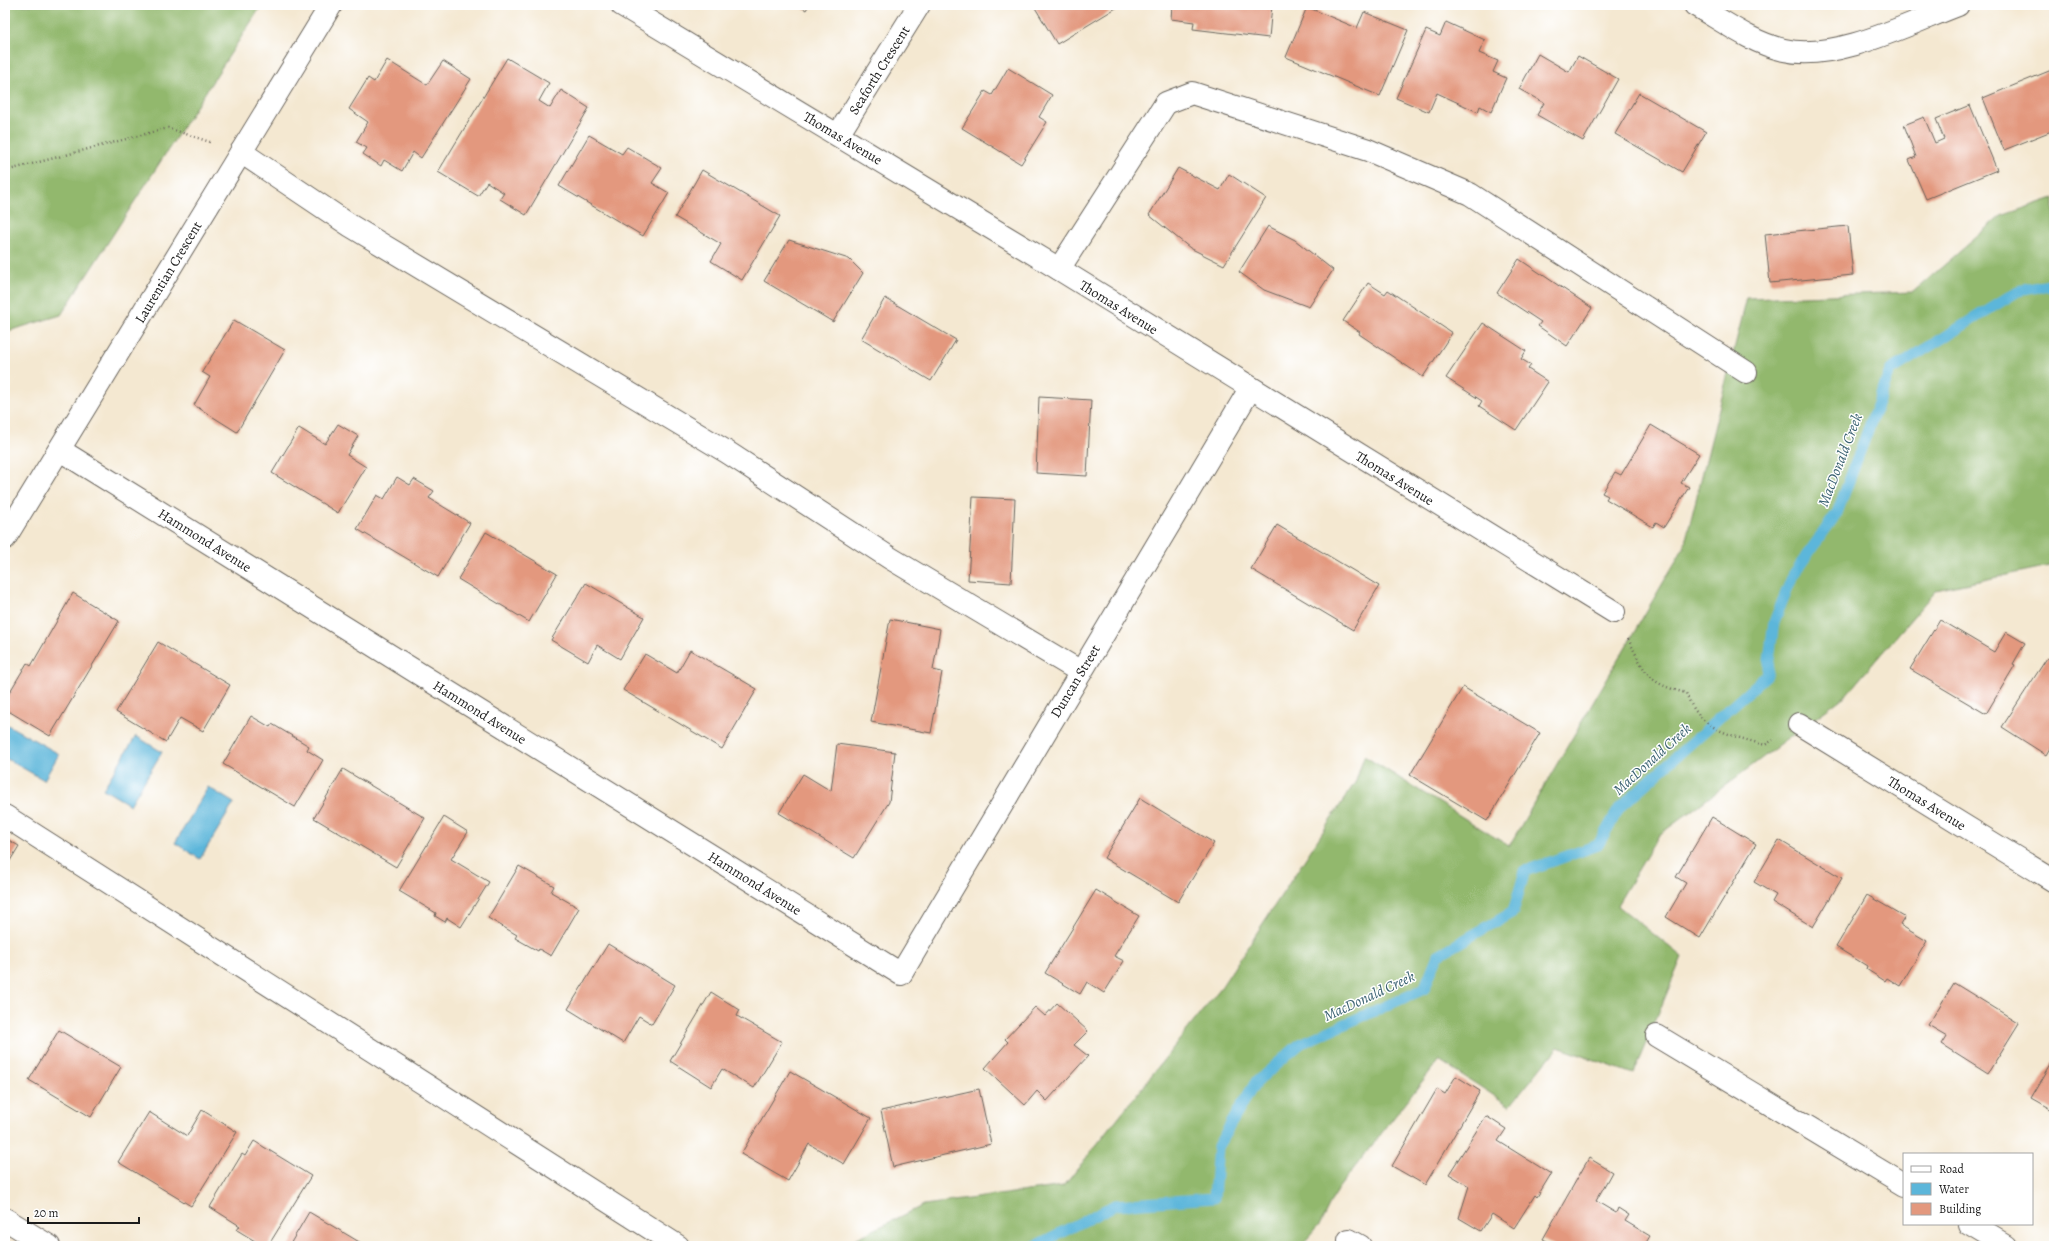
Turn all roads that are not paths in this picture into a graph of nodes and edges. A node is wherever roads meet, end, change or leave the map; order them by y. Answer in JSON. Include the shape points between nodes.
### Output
{"nodes":[{"id":1,"x":331,"y":5,"type":"edge"},
{"id":2,"x":622,"y":5,"type":"edge"},
{"id":3,"x":919,"y":5,"type":"edge"},
{"id":4,"x":1695,"y":5,"type":"edge"},
{"id":5,"x":1958,"y":5,"type":"edge"},
{"id":6,"x":838,"y":135,"type":"junction"},
{"id":7,"x":241,"y":152,"type":"junction"},
{"id":8,"x":1058,"y":269,"type":"junction"},
{"id":9,"x":1746,"y":372,"type":"dead end"},
{"id":10,"x":1250,"y":388,"type":"junction"},
{"id":11,"x":60,"y":450,"type":"junction"},
{"id":12,"x":5,"y":538,"type":"edge"},
{"id":13,"x":1614,"y":612,"type":"road end"},
{"id":14,"x":1081,"y":672,"type":"junction"},
{"id":15,"x":1799,"y":724,"type":"road end"},
{"id":16,"x":5,"y":816,"type":"edge"},
{"id":17,"x":2054,"y":882,"type":"edge"},
{"id":18,"x":901,"y":974,"type":"joint"},
{"id":19,"x":1657,"y":1036,"type":"dead end"},
{"id":20,"x":1903,"y":1184,"type":"edge"},
{"id":21,"x":5,"y":1219,"type":"edge"},
{"id":22,"x":1971,"y":1225,"type":"edge"},
{"id":23,"x":49,"y":1246,"type":"edge"},
{"id":24,"x":678,"y":1246,"type":"edge"},
{"id":25,"x":2006,"y":1246,"type":"edge"}],
"edges":[{"from":1,"to":7,"type":"street","name":"Laurentian Crescent"},
{"from":2,"to":6,"type":"street","name":"Thomas Avenue"},
{"from":3,"to":6,"type":"street","name":"Seaforth Crescent"},
{"from":4,"to":5,"type":"street","via":[[1768,45],[1804,54],[1830,52]]},
{"from":6,"to":8,"type":"street","name":"Thomas Avenue"},
{"from":7,"to":11,"type":"street","name":"Laurentian Crescent"},
{"from":7,"to":14,"type":"street","via":[[351,226],[727,452],[890,558]]},
{"from":8,"to":9,"type":"street","via":[[1166,103],[1192,93],[1368,150],[1470,194]]},
{"from":8,"to":10,"type":"street","name":"Thomas Avenue"},
{"from":10,"to":13,"type":"street","name":"Thomas Avenue"},
{"from":10,"to":14,"type":"street","name":"Duncan Street"},
{"from":11,"to":12,"type":"street","name":"Laurentian Crescent"},
{"from":11,"to":18,"type":"street","name":"Hammond Avenue"},
{"from":14,"to":18,"type":"street","name":"Duncan Street"},
{"from":15,"to":17,"type":"street","name":"Thomas Avenue"},
{"from":16,"to":24,"type":"street"},
{"from":19,"to":20,"type":"street"},
{"from":21,"to":23,"type":"street"},
{"from":22,"to":25,"type":"street"}]}
